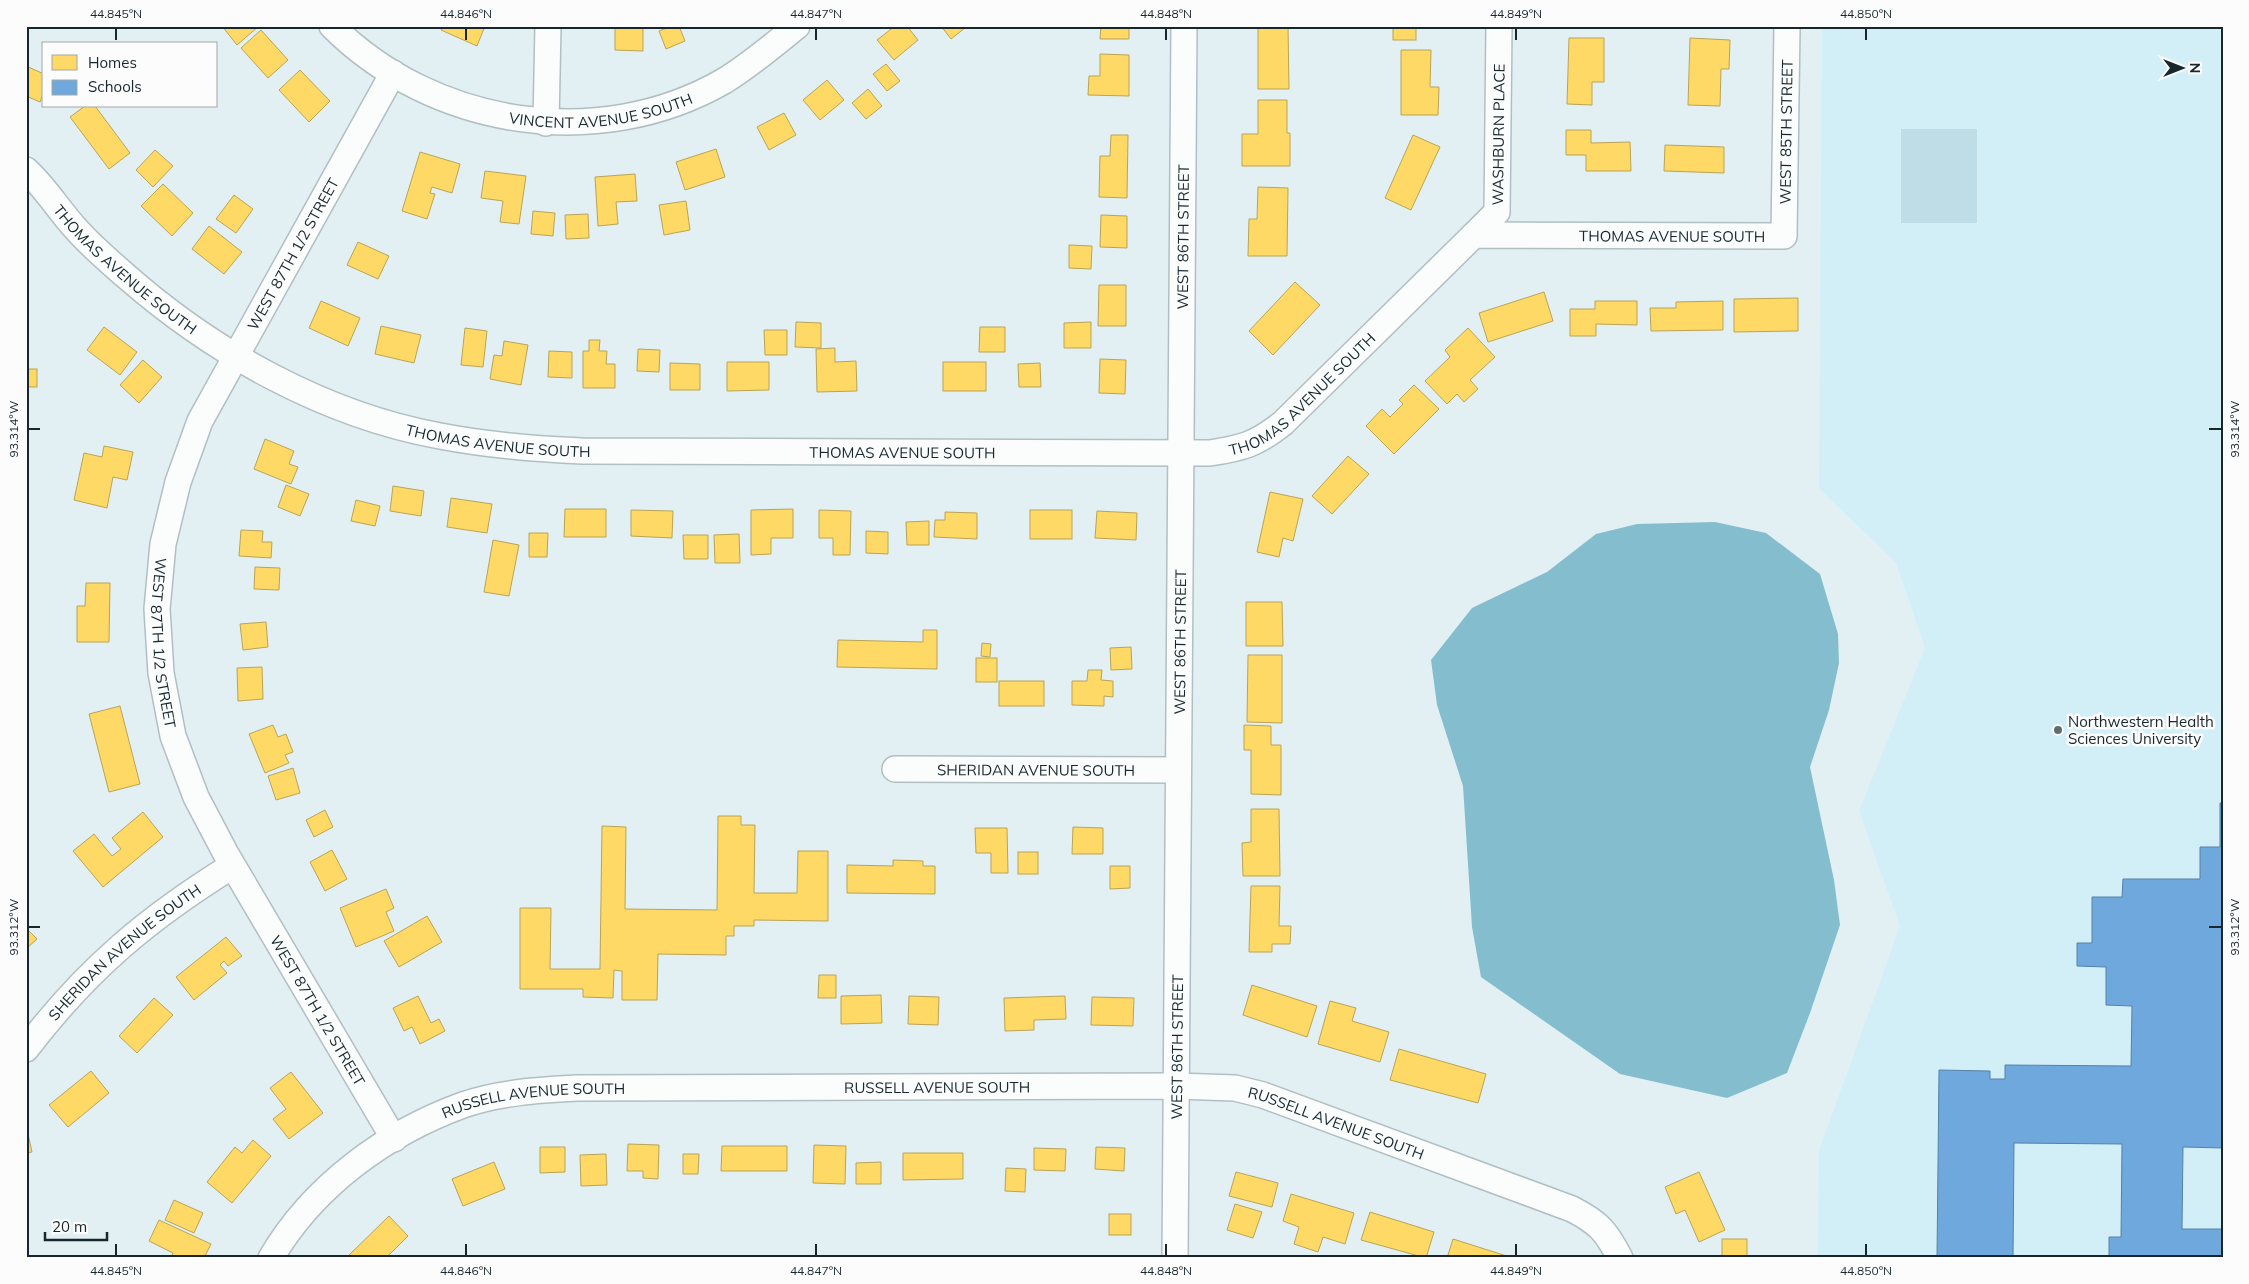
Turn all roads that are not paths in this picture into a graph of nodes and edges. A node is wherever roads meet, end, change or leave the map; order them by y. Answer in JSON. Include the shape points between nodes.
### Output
{"nodes":[{"id":1,"x":332,"y":26,"type":"edge"},
{"id":2,"x":548,"y":26,"type":"edge"},
{"id":3,"x":797,"y":26,"type":"edge"},
{"id":4,"x":1184,"y":26,"type":"edge"},
{"id":5,"x":1499,"y":26,"type":"edge"},
{"id":6,"x":1787,"y":26,"type":"edge"},
{"id":7,"x":392,"y":73,"type":"junction"},
{"id":8,"x":546,"y":122,"type":"junction"},
{"id":9,"x":26,"y":170,"type":"edge"},
{"id":10,"x":1474,"y":235,"type":"junction"},
{"id":11,"x":1784,"y":236,"type":"joint"},
{"id":12,"x":236,"y":356,"type":"junction"},
{"id":13,"x":1181,"y":453,"type":"junction"},
{"id":14,"x":895,"y":769,"type":"dead end"},
{"id":15,"x":1178,"y":770,"type":"junction"},
{"id":16,"x":232,"y":866,"type":"junction"},
{"id":17,"x":26,"y":1049,"type":"edge"},
{"id":18,"x":1176,"y":1086,"type":"junction"},
{"id":19,"x":394,"y":1138,"type":"junction"},
{"id":20,"x":271,"y":1258,"type":"edge"},
{"id":21,"x":1175,"y":1258,"type":"edge"},
{"id":22,"x":1620,"y":1258,"type":"edge"}],
"edges":[{"from":1,"to":7,"type":"street","via":[[352,46]]},
{"from":2,"to":8,"type":"street"},
{"from":3,"to":8,"type":"street","name":"VINCENT AVENUE SOUTH","via":[[724,81],[678,102],[622,116],[582,122]]},
{"from":4,"to":13,"type":"street","name":"WEST 86TH STREET"},
{"from":5,"to":10,"type":"street","name":"WASHBURN PLACE","via":[[1497,212]]},
{"from":6,"to":11,"type":"street","name":"WEST 85TH STREET"},
{"from":7,"to":8,"type":"street","name":"VINCENT AVENUE SOUTH","via":[[437,96],[483,113]]},
{"from":7,"to":12,"type":"street","name":"WEST 87TH 1/2 STREET"},
{"from":9,"to":12,"type":"street","name":"THOMAS AVENUE SOUTH","via":[[77,231],[127,276],[179,320]]},
{"from":10,"to":11,"type":"street","name":"THOMAS AVENUE SOUTH"},
{"from":10,"to":13,"type":"street","name":"THOMAS AVENUE SOUTH","via":[[1262,440],[1237,449]]},
{"from":12,"to":13,"type":"street","name":"THOMAS AVENUE SOUTH","via":[[300,390],[367,417],[438,436],[510,447],[592,451]]},
{"from":12,"to":16,"type":"street","name":"WEST 87TH 1/2 STREET","via":[[200,421],[178,482],[163,544],[157,609],[161,674],[173,736],[196,797]]},
{"from":13,"to":15,"type":"street","name":"WEST 86TH STREET"},
{"from":14,"to":15,"type":"street","name":"SHERIDAN AVENUE SOUTH"},
{"from":15,"to":18,"type":"street","name":"WEST 86TH STREET"},
{"from":16,"to":17,"type":"street","name":"SHERIDAN AVENUE SOUTH","via":[[187,894],[131,936],[80,983]]},
{"from":16,"to":19,"type":"street","name":"WEST 87TH 1/2 STREET"},
{"from":18,"to":19,"type":"street","name":"RUSSELL AVENUE SOUTH","via":[[551,1090],[522,1092],[465,1105]]},
{"from":18,"to":21,"type":"street","name":"WEST 86TH STREET"},
{"from":18,"to":22,"type":"street","name":"RUSSELL AVENUE SOUTH","via":[[1235,1088],[1263,1095],[1572,1210],[1594,1221],[1612,1242]]},
{"from":19,"to":20,"type":"street","name":"RUSSELL AVENUE SOUTH","via":[[362,1158],[318,1196]]}]}
